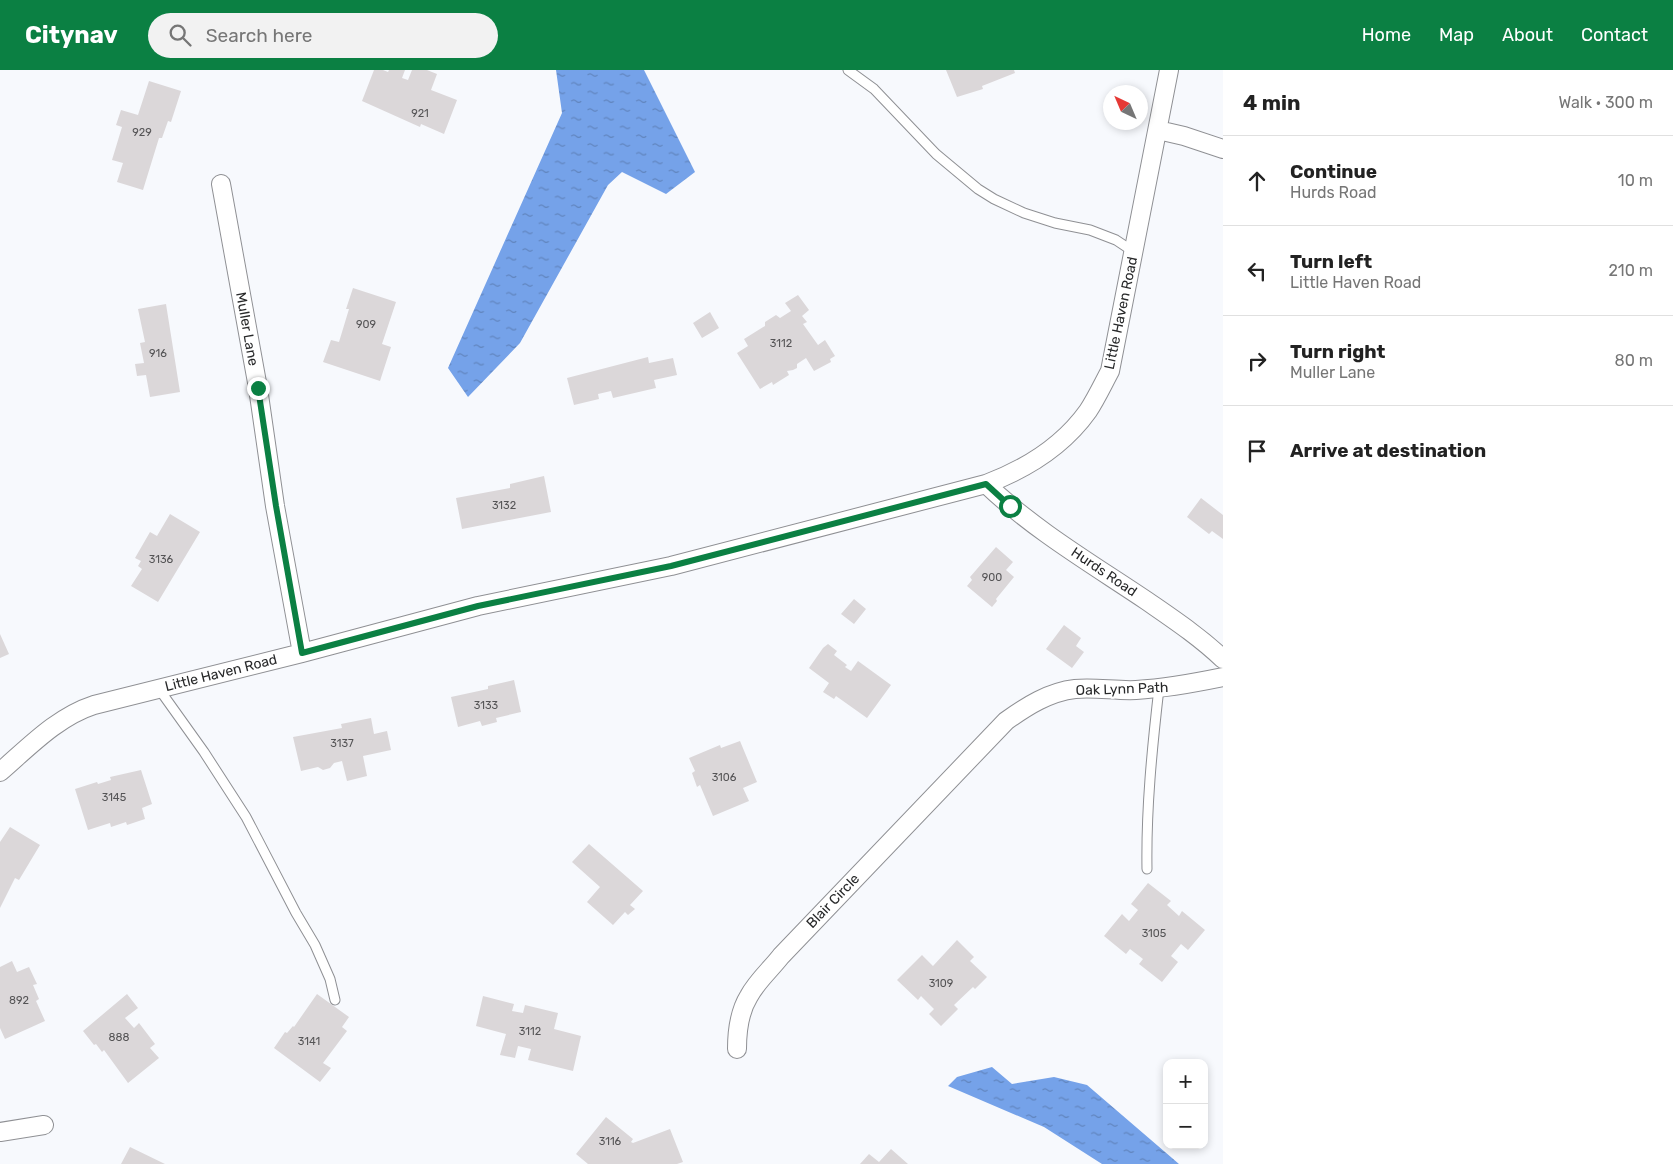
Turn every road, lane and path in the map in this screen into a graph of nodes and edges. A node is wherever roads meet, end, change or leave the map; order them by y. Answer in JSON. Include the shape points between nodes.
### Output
{"nodes":[{"id":1,"x":848,"y":70,"type":"edge"},
{"id":2,"x":1169,"y":70,"type":"edge"},
{"id":3,"x":1158,"y":130,"type":"junction"},
{"id":4,"x":1223,"y":149,"type":"edge"},
{"id":5,"x":221,"y":184,"type":"dead end"},
{"id":6,"x":1134,"y":252,"type":"junction"},
{"id":7,"x":986,"y":484,"type":"junction"},
{"id":8,"x":302,"y":653,"type":"junction"},
{"id":9,"x":1223,"y":659,"type":"edge"},
{"id":10,"x":1223,"y":677,"type":"edge"},
{"id":11,"x":1159,"y":688,"type":"junction"},
{"id":12,"x":159,"y":689,"type":"junction"},
{"id":13,"x":960,"y":770,"type":"joint"},
{"id":14,"x":0,"y":772,"type":"edge"},
{"id":15,"x":1147,"y":869,"type":"dead end"},
{"id":16,"x":335,"y":1000,"type":"dead end"},
{"id":17,"x":737,"y":1049,"type":"dead end"},
{"id":18,"x":44,"y":1125,"type":"dead end"},
{"id":19,"x":0,"y":1132,"type":"edge"}],
"edges":[{"from":1,"to":6,"type":"lane","via":[[874,89],[936,154],[994,199],[1024,213],[1090,230],[1116,240]]},
{"from":2,"to":3,"type":"street","name":"Little Haven Road"},
{"from":3,"to":4,"type":"street"},
{"from":3,"to":6,"type":"street","name":"Little Haven Road"},
{"from":5,"to":8,"type":"street","name":"Muller Lane"},
{"from":6,"to":7,"type":"street","name":"Little Haven Road","via":[[1110,371],[1088,411],[1066,436],[1040,457],[1012,474]]},
{"from":7,"to":8,"type":"street","name":"Little Haven Road","via":[[671,566],[478,606]]},
{"from":7,"to":9,"type":"street","name":"Hurds Road","via":[[1036,526],[1187,629]]},
{"from":8,"to":12,"type":"street","name":"Little Haven Road"},
{"from":10,"to":11,"type":"street","name":"Oak Lynn Path"},
{"from":11,"to":13,"type":"street","name":"Oak Lynn Path","via":[[1075,689],[1048,696],[1006,721]]},
{"from":11,"to":15,"type":"lane","via":[[1150,764]]},
{"from":12,"to":14,"type":"street","name":"Little Haven Road","via":[[80,710],[60,721]]},
{"from":12,"to":16,"type":"lane","via":[[246,817],[315,945],[330,978]]},
{"from":13,"to":17,"type":"street","name":"Blair Circle","via":[[781,956],[749,996],[740,1017]]},
{"from":18,"to":19,"type":"street"}]}
